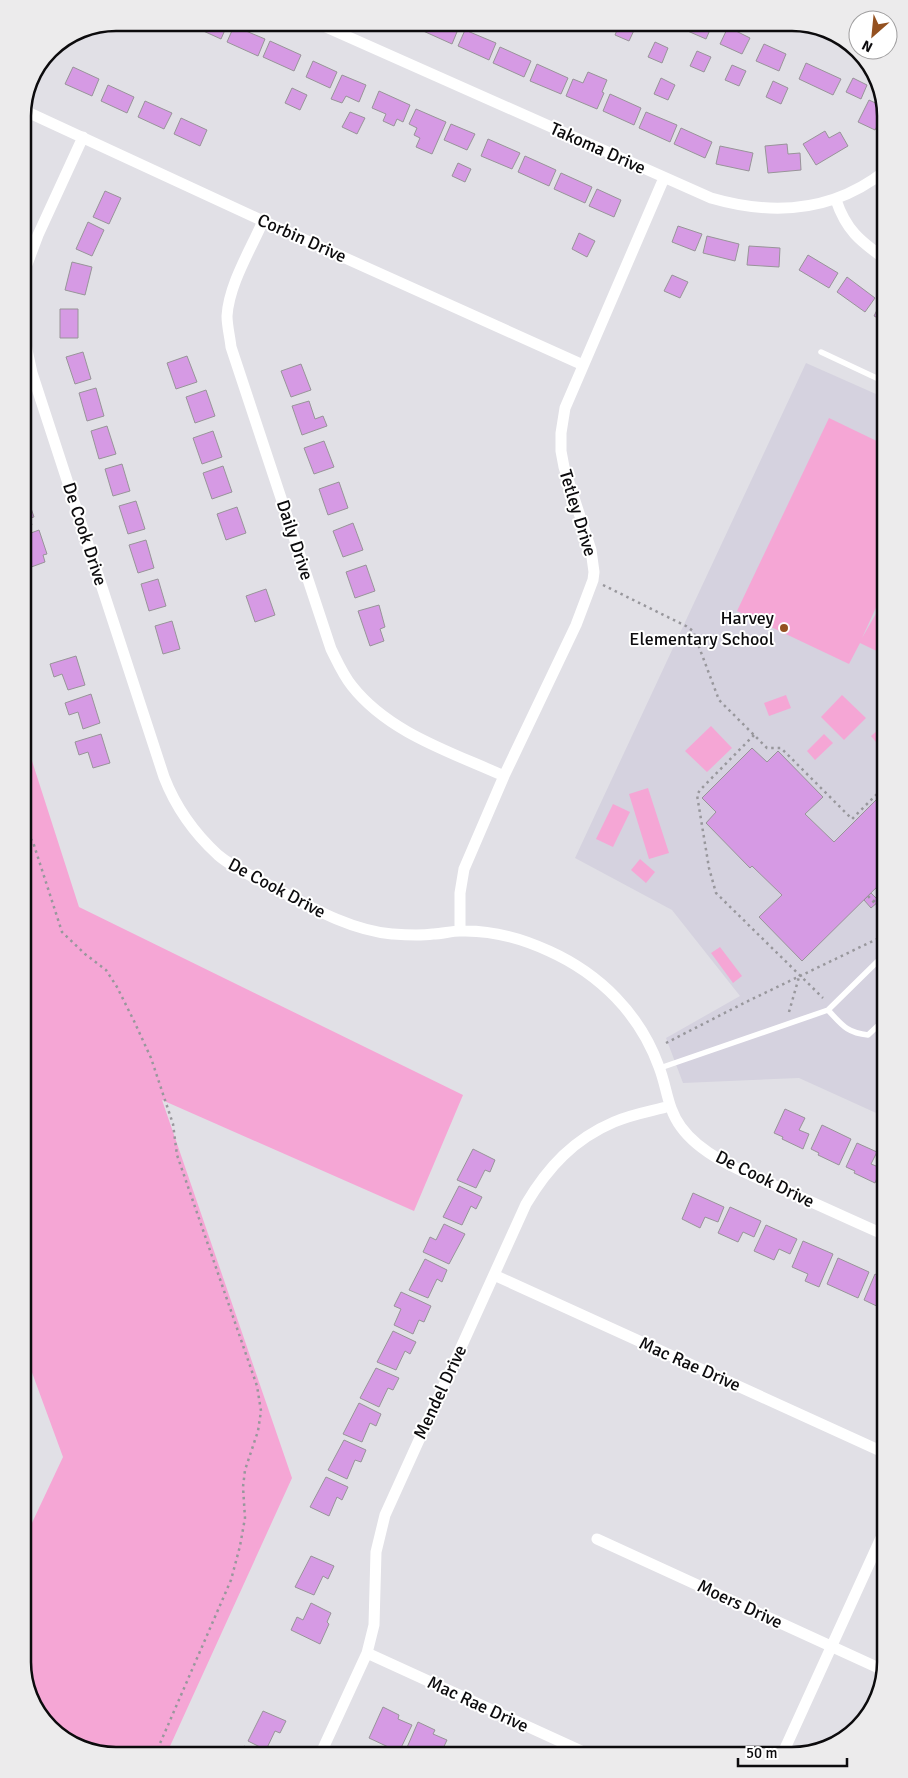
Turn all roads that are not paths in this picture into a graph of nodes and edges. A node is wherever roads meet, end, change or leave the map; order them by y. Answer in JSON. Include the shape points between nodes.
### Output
{"nodes":[{"id":1,"x":335,"y":31,"type":"edge"},
{"id":2,"x":31,"y":114,"type":"edge"},
{"id":3,"x":83,"y":138,"type":"junction"},
{"id":4,"x":877,"y":177,"type":"edge"},
{"id":5,"x":664,"y":178,"type":"junction"},
{"id":6,"x":836,"y":200,"type":"junction"},
{"id":7,"x":263,"y":221,"type":"junction"},
{"id":8,"x":877,"y":253,"type":"edge"},
{"id":9,"x":31,"y":254,"type":"edge"},
{"id":10,"x":820,"y":352,"type":"dead end"},
{"id":11,"x":583,"y":365,"type":"junction"},
{"id":12,"x":31,"y":368,"type":"edge"},
{"id":13,"x":877,"y":378,"type":"edge"},
{"id":14,"x":504,"y":776,"type":"junction"},
{"id":15,"x":460,"y":931,"type":"junction"},
{"id":16,"x":877,"y":963,"type":"edge"},
{"id":17,"x":828,"y":1010,"type":"junction"},
{"id":18,"x":877,"y":1027,"type":"edge"},
{"id":19,"x":660,"y":1068,"type":"junction"},
{"id":20,"x":670,"y":1106,"type":"junction"},
{"id":21,"x":877,"y":1231,"type":"edge"},
{"id":22,"x":494,"y":1274,"type":"junction"},
{"id":23,"x":877,"y":1449,"type":"edge"},
{"id":24,"x":596,"y":1539,"type":"dead end"},
{"id":25,"x":877,"y":1548,"type":"edge"},
{"id":26,"x":832,"y":1646,"type":"junction"},
{"id":27,"x":367,"y":1653,"type":"junction"},
{"id":28,"x":877,"y":1667,"type":"edge"},
{"id":29,"x":324,"y":1747,"type":"edge"},
{"id":30,"x":571,"y":1747,"type":"edge"},
{"id":31,"x":786,"y":1747,"type":"edge"}],
"edges":[{"from":1,"to":5,"type":"street","name":"Takoma Drive"},
{"from":2,"to":3,"type":"street","name":"Corbin Drive"},
{"from":3,"to":7,"type":"street","name":"Corbin Drive"},
{"from":3,"to":9,"type":"street","name":"De Cook Drive"},
{"from":4,"to":6,"type":"street","name":"Takoma Drive"},
{"from":5,"to":6,"type":"street","name":"Takoma Drive","via":[[711,198],[755,208],[798,207]]},
{"from":5,"to":11,"type":"street","name":"Tetley Drive"},
{"from":6,"to":8,"type":"street","via":[[846,224]]},
{"from":7,"to":11,"type":"street","name":"Corbin Drive"},
{"from":7,"to":14,"type":"street","name":"Daily Drive","via":[[234,286],[227,316],[228,330],[331,649],[350,684],[380,714],[426,741]]},
{"from":10,"to":13,"type":"lane"},
{"from":11,"to":14,"type":"street","name":"Tetley Drive","via":[[565,408],[560,433],[564,467],[591,550],[593,580],[576,625]]},
{"from":12,"to":15,"type":"street","name":"De Cook Drive","via":[[172,796],[194,830],[220,857],[242,871],[335,918],[390,934],[412,936]]},
{"from":14,"to":15,"type":"street","name":"Tetley Drive","via":[[464,869]]},
{"from":15,"to":19,"type":"street","name":"De Cook Drive","via":[[514,937],[547,950],[585,971],[628,1010]]},
{"from":16,"to":17,"type":"lane"},
{"from":17,"to":18,"type":"lane","via":[[855,1034],[868,1035]]},
{"from":17,"to":19,"type":"lane"},
{"from":19,"to":20,"type":"street","name":"De Cook Drive"},
{"from":20,"to":21,"type":"street","name":"De Cook Drive","via":[[680,1126],[713,1156]]},
{"from":20,"to":22,"type":"street","name":"Mendel Drive","via":[[616,1121],[581,1140],[557,1160],[526,1204]]},
{"from":22,"to":23,"type":"street","name":"Mac Rae Drive"},
{"from":22,"to":27,"type":"street","name":"Mendel Drive","via":[[385,1515],[376,1552],[374,1625]]},
{"from":24,"to":26,"type":"street","name":"Moers Drive"},
{"from":25,"to":26,"type":"street"},
{"from":26,"to":28,"type":"street","name":"Moers Drive"},
{"from":26,"to":31,"type":"street"},
{"from":27,"to":29,"type":"street","name":"Mendel Drive"},
{"from":27,"to":30,"type":"street","name":"Mac Rae Drive"}]}
